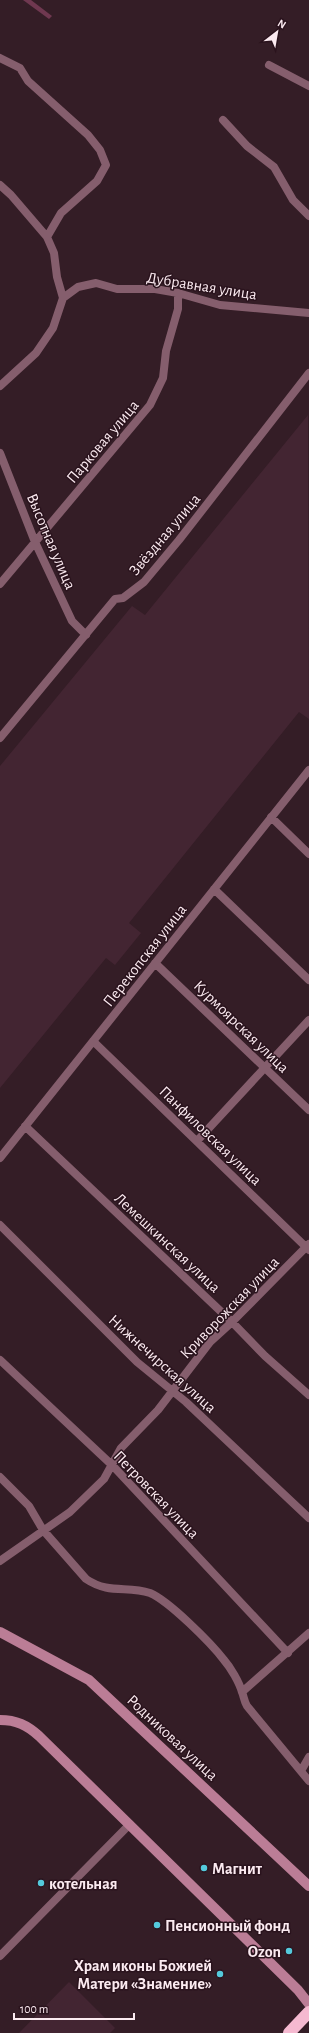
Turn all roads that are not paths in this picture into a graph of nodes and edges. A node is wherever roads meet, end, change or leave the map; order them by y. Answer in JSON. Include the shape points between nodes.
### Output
{"nodes":[{"id":1,"x":0,"y":58,"type":"edge"},
{"id":2,"x":269,"y":65,"type":"dead end"},
{"id":3,"x":309,"y":86,"type":"edge"},
{"id":4,"x":223,"y":120,"type":"dead end"},
{"id":5,"x":0,"y":185,"type":"edge"},
{"id":6,"x":309,"y":216,"type":"edge"},
{"id":7,"x":47,"y":237,"type":"junction"},
{"id":8,"x":178,"y":293,"type":"junction"},
{"id":9,"x":63,"y":298,"type":"junction"},
{"id":10,"x":309,"y":313,"type":"edge"},
{"id":11,"x":309,"y":373,"type":"edge"},
{"id":12,"x":0,"y":386,"type":"edge"},
{"id":13,"x":0,"y":453,"type":"edge"},
{"id":14,"x":35,"y":542,"type":"junction"},
{"id":15,"x":0,"y":584,"type":"edge"},
{"id":16,"x":86,"y":635,"type":"junction"},
{"id":17,"x":0,"y":738,"type":"edge"},
{"id":18,"x":309,"y":770,"type":"edge"},
{"id":19,"x":271,"y":817,"type":"junction"},
{"id":20,"x":309,"y":854,"type":"edge"},
{"id":21,"x":214,"y":888,"type":"junction"},
{"id":22,"x":155,"y":963,"type":"junction"},
{"id":23,"x":309,"y":980,"type":"edge"},
{"id":24,"x":309,"y":1020,"type":"edge"},
{"id":25,"x":93,"y":1041,"type":"junction"},
{"id":26,"x":264,"y":1067,"type":"junction"},
{"id":27,"x":309,"y":1110,"type":"edge"},
{"id":28,"x":25,"y":1126,"type":"junction"},
{"id":29,"x":197,"y":1141,"type":"junction"},
{"id":30,"x":0,"y":1158,"type":"edge"},
{"id":31,"x":0,"y":1225,"type":"edge"},
{"id":32,"x":308,"y":1247,"type":"edge"},
{"id":33,"x":232,"y":1322,"type":"junction"},
{"id":34,"x":0,"y":1360,"type":"edge"},
{"id":35,"x":172,"y":1391,"type":"junction"},
{"id":36,"x":309,"y":1395,"type":"edge"},
{"id":37,"x":113,"y":1466,"type":"junction"},
{"id":38,"x":0,"y":1477,"type":"edge"},
{"id":39,"x":309,"y":1518,"type":"edge"},
{"id":40,"x":43,"y":1530,"type":"junction"},
{"id":41,"x":0,"y":1561,"type":"edge"},
{"id":42,"x":0,"y":1632,"type":"edge"},
{"id":43,"x":309,"y":1633,"type":"edge"},
{"id":44,"x":288,"y":1653,"type":"junction"},
{"id":45,"x":242,"y":1692,"type":"junction"},
{"id":46,"x":0,"y":1720,"type":"edge"},
{"id":47,"x":309,"y":1757,"type":"edge"},
{"id":48,"x":301,"y":1771,"type":"junction"},
{"id":49,"x":309,"y":1781,"type":"edge"},
{"id":50,"x":130,"y":1824,"type":"junction"},
{"id":51,"x":309,"y":1886,"type":"edge"},
{"id":52,"x":0,"y":1956,"type":"edge"},
{"id":53,"x":309,"y":2004,"type":"edge"},
{"id":54,"x":309,"y":2012,"type":"edge"},
{"id":55,"x":289,"y":2033,"type":"edge"}],
"edges":[{"from":1,"to":7,"type":"street","via":[[15,64],[28,81],[88,135],[100,150],[106,165],[97,181],[61,213]]},
{"from":2,"to":3,"type":"street"},
{"from":4,"to":6,"type":"street","via":[[247,146],[274,167],[293,200]]},
{"from":5,"to":7,"type":"street"},
{"from":7,"to":9,"type":"street","via":[[54,253]]},
{"from":8,"to":9,"type":"street","name":"Дубравная улица","via":[[117,289],[96,283],[78,287]]},
{"from":8,"to":10,"type":"street","name":"Дубравная улица","via":[[220,305]]},
{"from":8,"to":14,"type":"street","name":"Парковая улица","via":[[178,309],[166,351],[163,378],[150,405]]},
{"from":9,"to":12,"type":"street","via":[[53,328],[36,353]]},
{"from":11,"to":16,"type":"street","name":"Звёздная улица","via":[[149,576],[124,598],[115,599]]},
{"from":13,"to":14,"type":"street","name":"Высотная улица"},
{"from":14,"to":15,"type":"street","name":"Парковая улица"},
{"from":14,"to":16,"type":"street","name":"Высотная улица","via":[[72,621]]},
{"from":16,"to":17,"type":"street","name":"Звёздная улица"},
{"from":18,"to":19,"type":"street","name":"Перекопская улица"},
{"from":19,"to":20,"type":"street"},
{"from":19,"to":21,"type":"street","name":"Перекопская улица"},
{"from":21,"to":22,"type":"street","name":"Перекопская улица"},
{"from":21,"to":23,"type":"street"},
{"from":22,"to":25,"type":"street","name":"Перекопская улица"},
{"from":22,"to":26,"type":"street","name":"Курмоярская улица"},
{"from":24,"to":26,"type":"street"},
{"from":25,"to":28,"type":"street","name":"Перекопская улица"},
{"from":25,"to":29,"type":"street","name":"Панфиловская улица"},
{"from":26,"to":27,"type":"street","name":"Курмоярская улица"},
{"from":26,"to":29,"type":"street"},
{"from":28,"to":30,"type":"street","name":"Перекопская улица"},
{"from":28,"to":33,"type":"street","name":"Лемешкинская улица"},
{"from":29,"to":32,"type":"street","name":"Панфиловская улица"},
{"from":31,"to":35,"type":"street","name":"Нижнечирская улица","via":[[137,1362]]},
{"from":32,"to":33,"type":"street","name":"Криворожская улица"},
{"from":33,"to":35,"type":"street","name":"Криворожская улица","via":[[210,1342]]},
{"from":33,"to":36,"type":"street","name":"Лемешкинская улица"},
{"from":34,"to":37,"type":"street","name":"Петровская улица"},
{"from":35,"to":37,"type":"street","name":"Криворожская улица","via":[[158,1410],[121,1448]]},
{"from":35,"to":39,"type":"street","name":"Нижнечирская улица"},
{"from":37,"to":40,"type":"street","name":"Криворожская улица","via":[[104,1480],[70,1512]]},
{"from":37,"to":44,"type":"street","name":"Петровская улица"},
{"from":38,"to":40,"type":"street","via":[[29,1506]]},
{"from":40,"to":41,"type":"street","name":"Криворожская улица"},
{"from":40,"to":45,"type":"street","via":[[79,1573],[93,1584],[109,1589],[141,1590],[166,1602],[225,1660]]},
{"from":42,"to":51,"type":"street","name":"Родниковая улица","via":[[89,1680]]},
{"from":43,"to":44,"type":"street"},
{"from":44,"to":45,"type":"street"},
{"from":45,"to":48,"type":"street","via":[[247,1706]]},
{"from":46,"to":50,"type":"street","via":[[18,1722],[32,1730]]},
{"from":47,"to":48,"type":"street"},
{"from":48,"to":49,"type":"street"},
{"from":50,"to":52,"type":"street"},
{"from":50,"to":53,"type":"street","via":[[298,1990]]},
{"from":54,"to":55,"type":"highway"}]}
